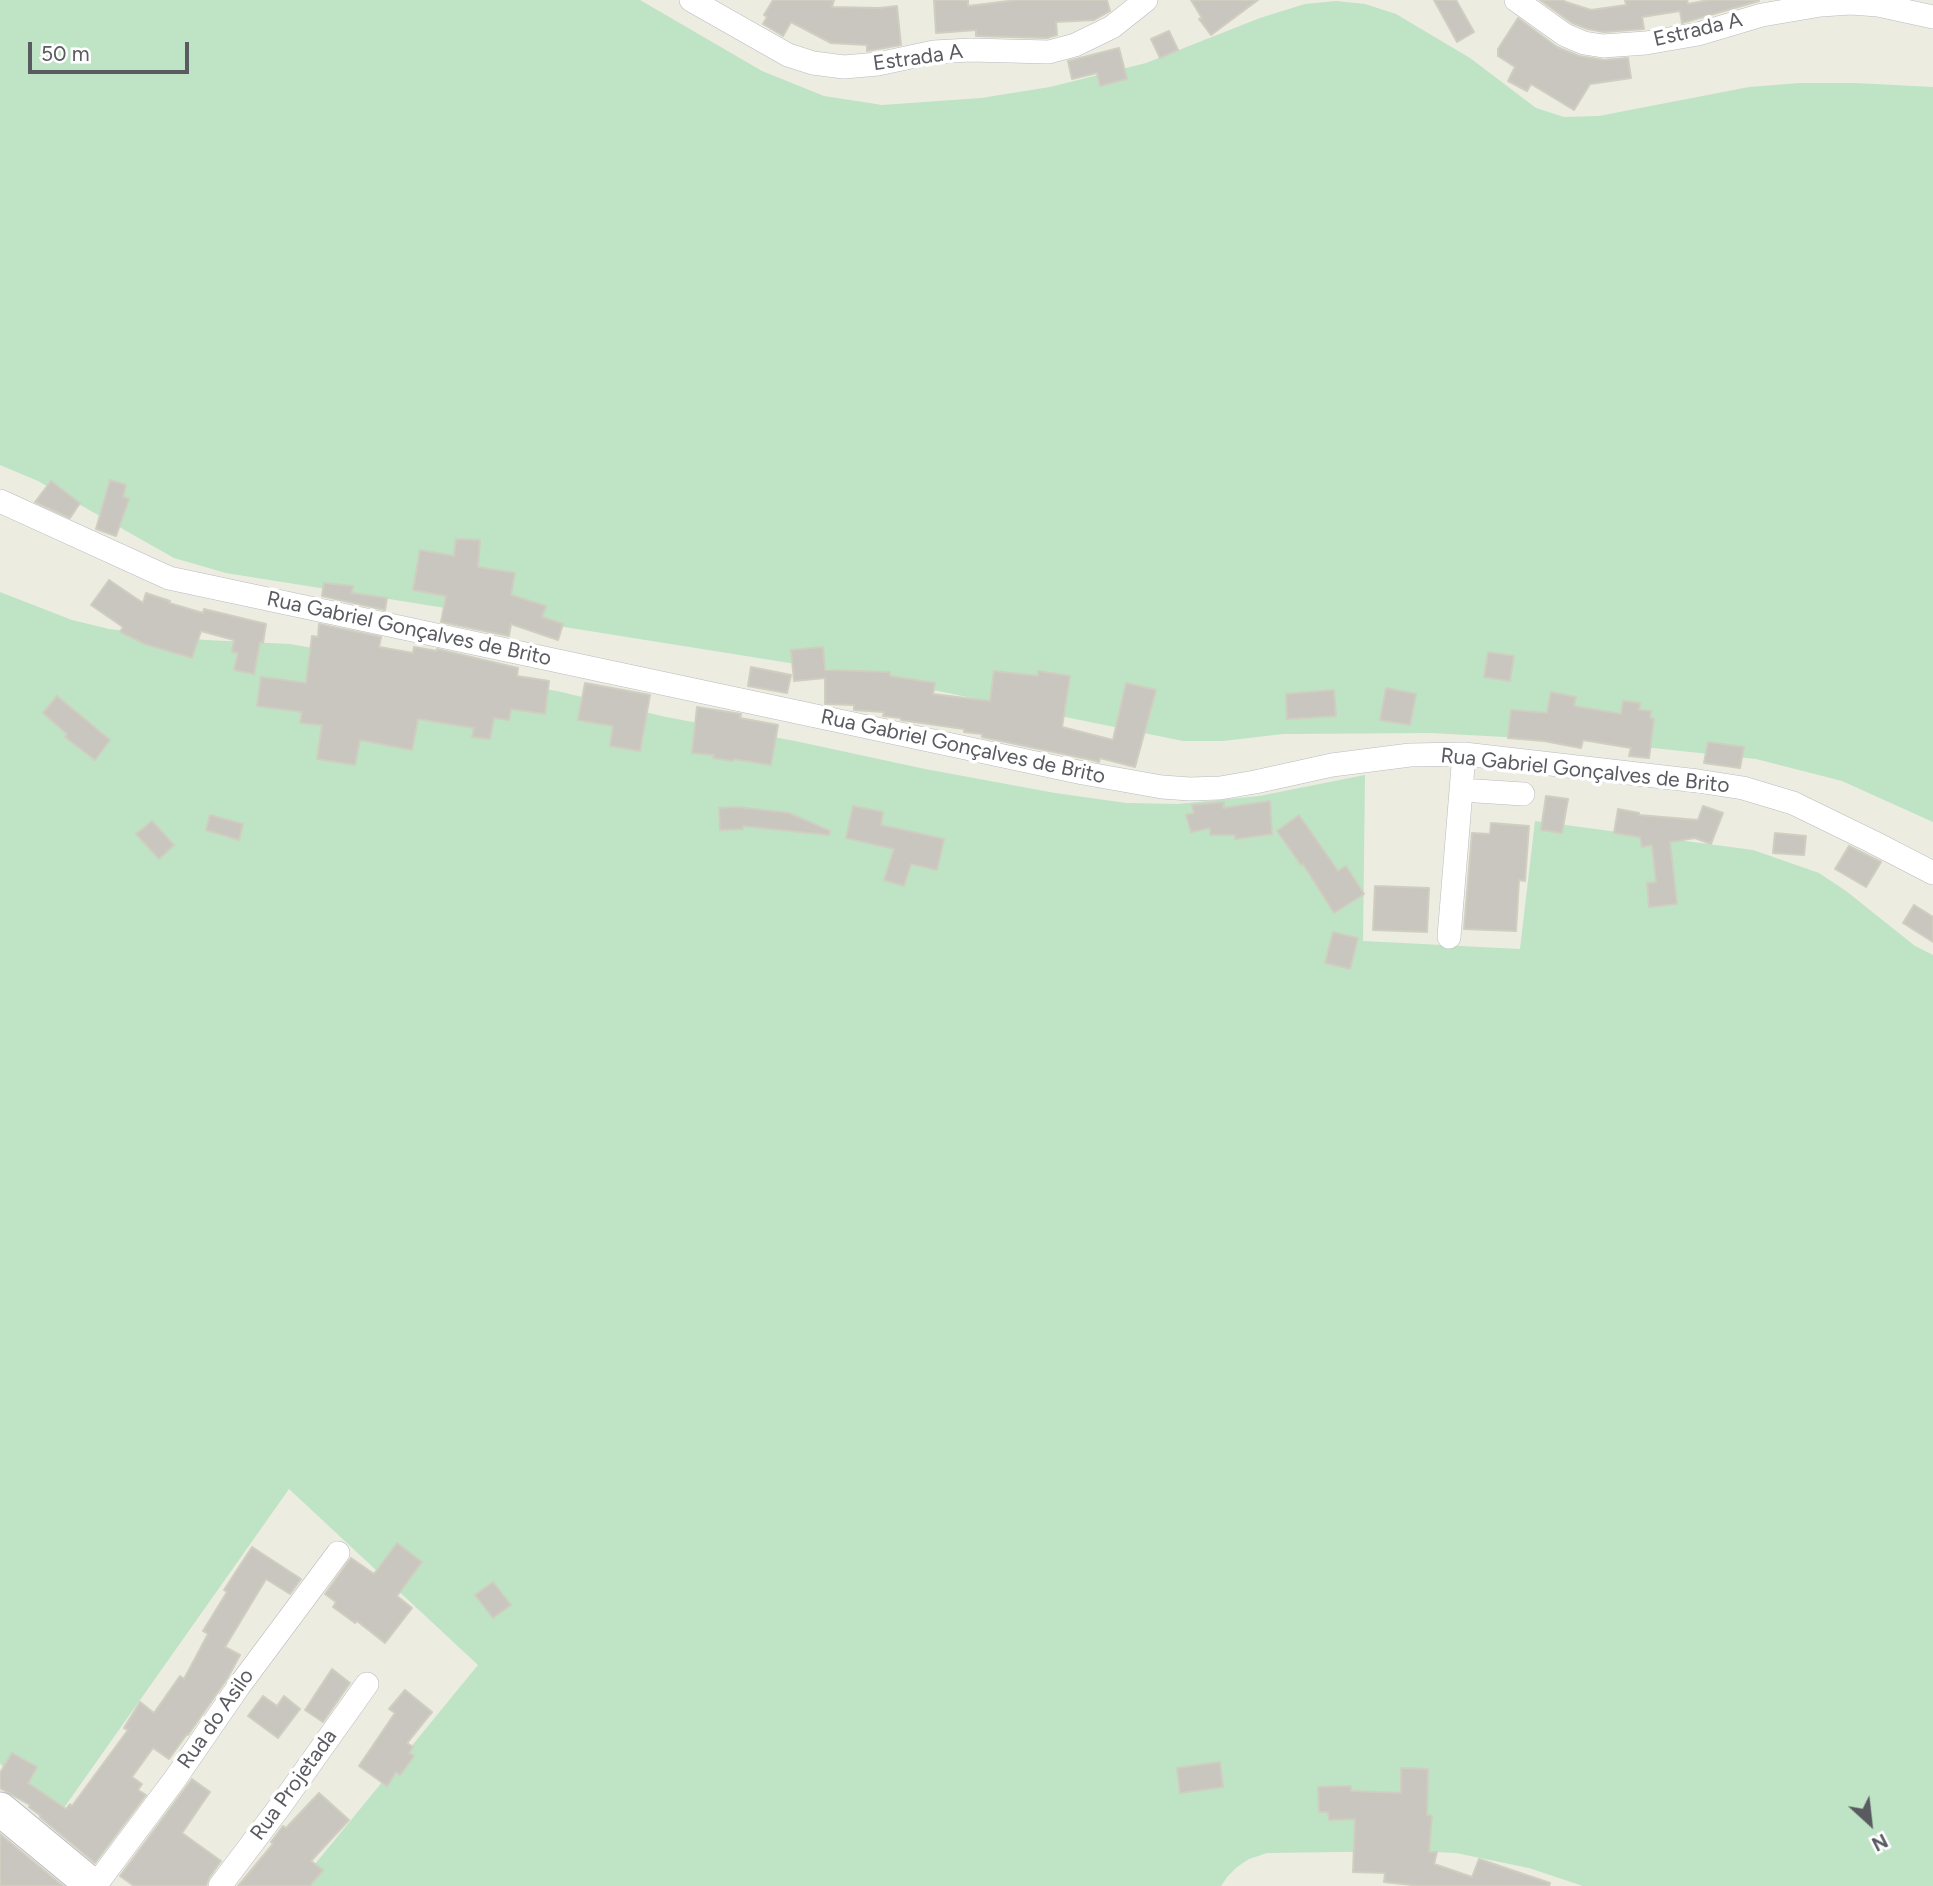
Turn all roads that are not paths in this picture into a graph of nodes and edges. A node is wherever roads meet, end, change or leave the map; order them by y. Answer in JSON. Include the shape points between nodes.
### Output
{"nodes":[{"id":1,"x":691,"y":0,"type":"edge"},
{"id":2,"x":1146,"y":0,"type":"edge"},
{"id":3,"x":1516,"y":0,"type":"edge"},
{"id":4,"x":1933,"y":18,"type":"edge"},
{"id":5,"x":0,"y":500,"type":"edge"},
{"id":6,"x":1464,"y":754,"type":"junction"},
{"id":7,"x":1461,"y":790,"type":"junction"},
{"id":8,"x":1523,"y":794,"type":"dead end"},
{"id":9,"x":1933,"y":873,"type":"edge"},
{"id":10,"x":1449,"y":937,"type":"dead end"},
{"id":11,"x":338,"y":1553,"type":"dead end"},
{"id":12,"x":368,"y":1684,"type":"dead end"},
{"id":13,"x":0,"y":1809,"type":"edge"},
{"id":14,"x":94,"y":1886,"type":"edge"},
{"id":15,"x":220,"y":1886,"type":"edge"}],
"edges":[{"from":1,"to":2,"type":"street","name":"Estrada A","via":[[788,55],[844,67],[933,52],[1049,52],[1112,27]]},
{"from":3,"to":4,"type":"street","name":"Estrada A","via":[[1565,36],[1603,46],[1698,34],[1762,15],[1821,5],[1878,5]]},
{"from":5,"to":6,"type":"street","name":"Rua Gabriel Gonçalves de Brito","via":[[169,578],[1162,787],[1220,788],[1332,765]]},
{"from":6,"to":7,"type":"street"},
{"from":6,"to":9,"type":"street","name":"Rua Gabriel Gonçalves de Brito","via":[[1743,788],[1793,803]]},
{"from":7,"to":8,"type":"street"},
{"from":7,"to":10,"type":"street"},
{"from":11,"to":14,"type":"street","name":"Rua do Asilo"},
{"from":12,"to":15,"type":"street","name":"Rua Projetada"},
{"from":13,"to":14,"type":"street"}]}
